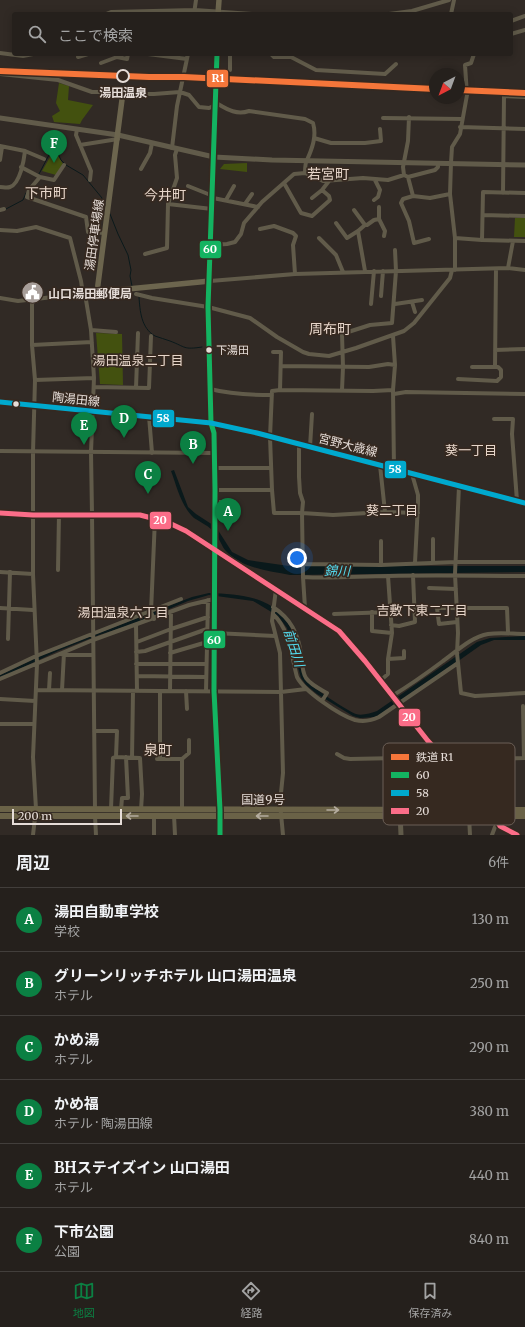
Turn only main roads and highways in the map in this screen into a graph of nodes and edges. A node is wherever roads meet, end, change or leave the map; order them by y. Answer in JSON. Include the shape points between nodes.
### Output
{"nodes":[{"id":1,"x":219,"y":0,"type":"edge"},
{"id":2,"x":218,"y":12,"type":"edge"},
{"id":3,"x":217,"y":56,"type":"edge"},
{"id":4,"x":123,"y":92,"type":"road end"},
{"id":5,"x":210,"y":281,"type":"junction"},
{"id":6,"x":0,"y":402,"type":"edge"},
{"id":7,"x":211,"y":423,"type":"junction"},
{"id":8,"x":525,"y":503,"type":"edge"},
{"id":9,"x":0,"y":809,"type":"edge"},
{"id":10,"x":525,"y":810,"type":"edge"},
{"id":11,"x":515,"y":811,"type":"edge"},
{"id":12,"x":35,"y":812,"type":"junction"},
{"id":13,"x":95,"y":813,"type":"junction"},
{"id":14,"x":220,"y":813,"type":"junction"},
{"id":15,"x":383,"y":813,"type":"edge"},
{"id":16,"x":515,"y":815,"type":"edge"},
{"id":17,"x":0,"y":816,"type":"edge"},
{"id":18,"x":525,"y":816,"type":"edge"}],
"edges":[{"from":1,"to":2,"type":"main road"},
{"from":3,"to":5,"type":"main road","bridge":true},
{"from":4,"to":5,"type":"main road","name":"湯田停車場線","via":[[97,292]]},
{"from":5,"to":7,"type":"main road","via":[[208,307]]},
{"from":6,"to":7,"type":"main road","name":"陶湯田線"},
{"from":7,"to":8,"type":"main road","name":"宮野大歳線"},
{"from":9,"to":12,"type":"highway","name":"国道9号"},
{"from":10,"to":11,"type":"highway","name":"国道9号"},
{"from":12,"to":13,"type":"highway","name":"国道9号"},
{"from":12,"to":17,"type":"highway","name":"国道9号"},
{"from":14,"to":13,"type":"highway","name":"国道9号","one_way":true},
{"from":13,"to":14,"type":"highway","name":"国道9号","via":[[111,809]]},
{"from":14,"to":15,"type":"highway","name":"国道9号"},
{"from":16,"to":18,"type":"highway","name":"国道9号"}]}
